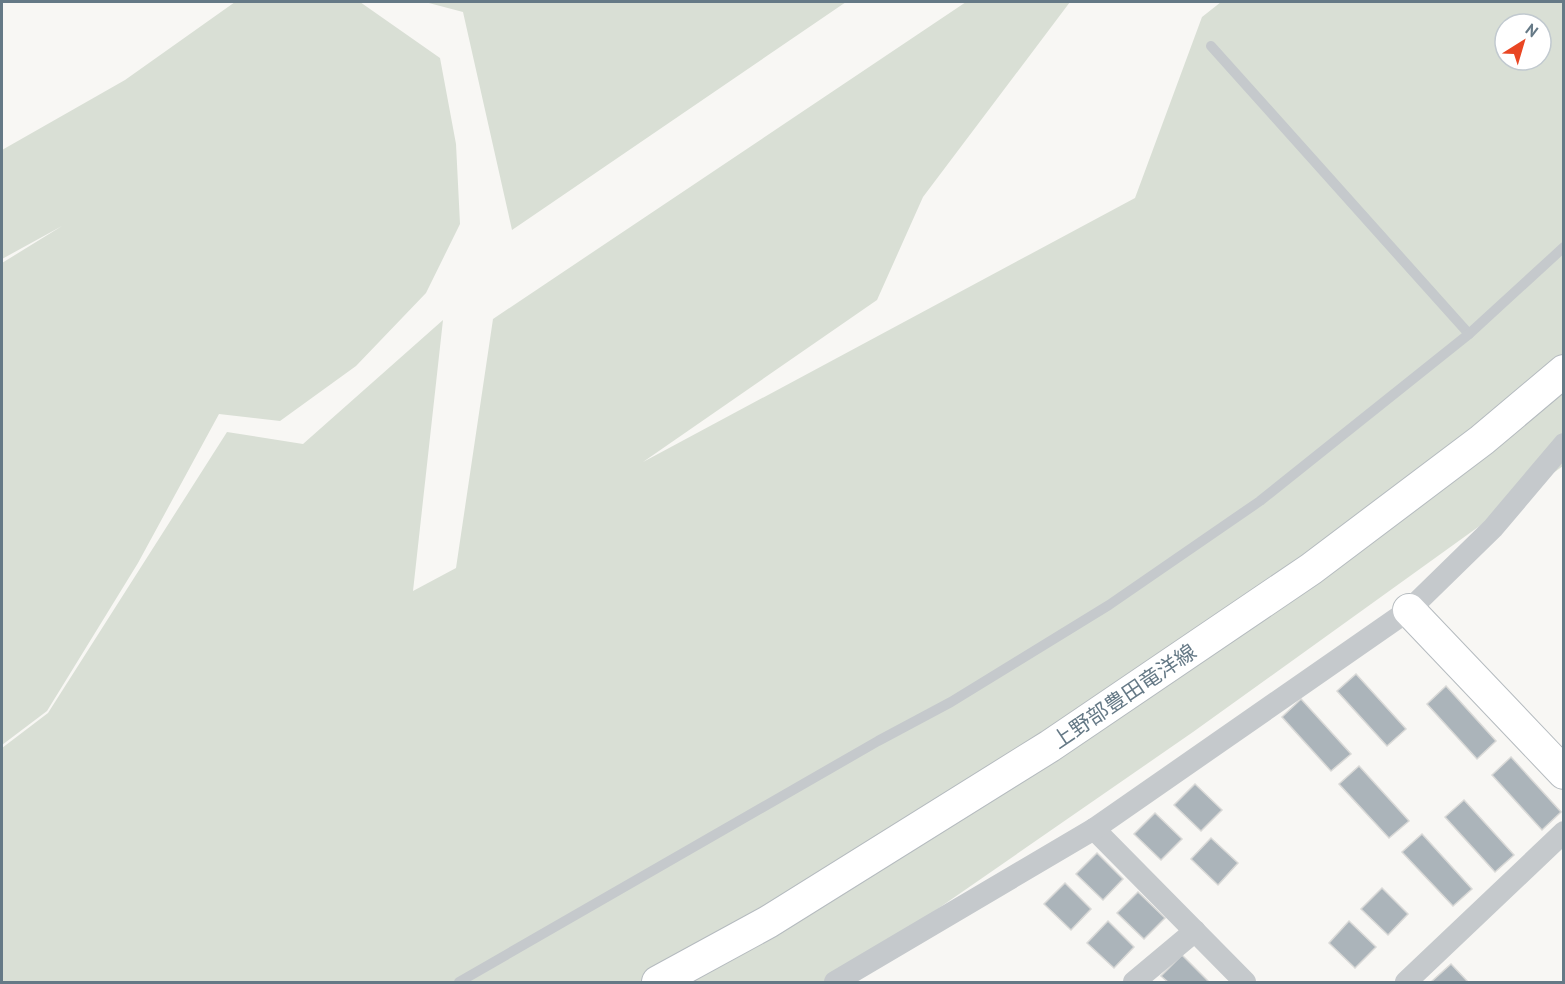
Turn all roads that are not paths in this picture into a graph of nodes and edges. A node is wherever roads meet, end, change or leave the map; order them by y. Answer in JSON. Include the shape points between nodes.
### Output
{"nodes":[{"id":1,"x":1211,"y":46,"type":"dead end"},
{"id":2,"x":1563,"y":247,"type":"edge"},
{"id":3,"x":1469,"y":334,"type":"junction"},
{"id":4,"x":1563,"y":371,"type":"edge"},
{"id":5,"x":1563,"y":444,"type":"edge"},
{"id":6,"x":1409,"y":610,"type":"junction"},
{"id":7,"x":1563,"y":773,"type":"edge"},
{"id":8,"x":1094,"y":829,"type":"junction"},
{"id":9,"x":1563,"y":832,"type":"edge"},
{"id":10,"x":1195,"y":932,"type":"junction"},
{"id":11,"x":459,"y":982,"type":"edge"},
{"id":12,"x":658,"y":982,"type":"edge"},
{"id":13,"x":835,"y":982,"type":"edge"},
{"id":14,"x":1134,"y":982,"type":"edge"},
{"id":15,"x":1245,"y":982,"type":"edge"},
{"id":16,"x":1406,"y":982,"type":"edge"}],
"edges":[{"from":1,"to":3,"type":"lane"},
{"from":2,"to":3,"type":"lane"},
{"from":3,"to":11,"type":"lane","via":[[1260,501],[1108,605],[951,702]]},
{"from":4,"to":12,"type":"main road","name":"上野部豊田竜洋線","via":[[1482,440],[1311,569],[1050,746],[768,922]]},
{"from":5,"to":6,"type":"street","via":[[1493,528]]},
{"from":6,"to":7,"type":"main road"},
{"from":6,"to":8,"type":"street"},
{"from":8,"to":10,"type":"street"},
{"from":8,"to":13,"type":"street"},
{"from":9,"to":16,"type":"street"},
{"from":10,"to":14,"type":"street"},
{"from":10,"to":15,"type":"street"}]}
